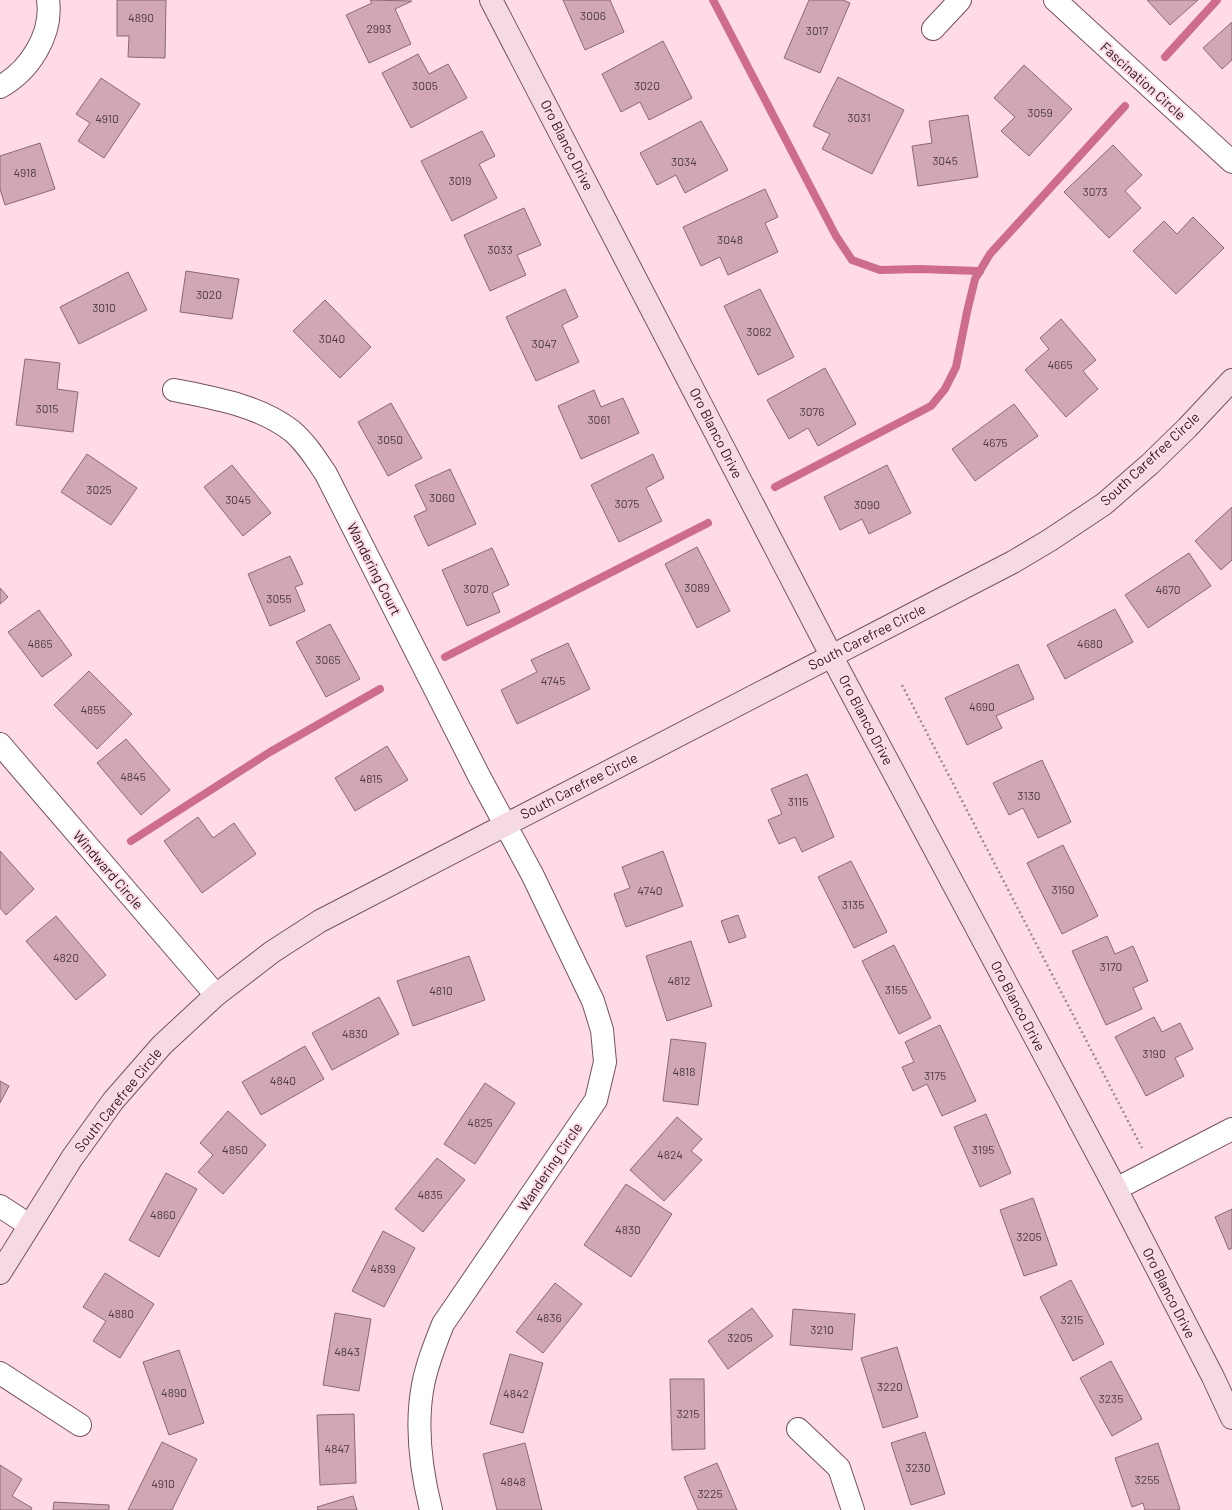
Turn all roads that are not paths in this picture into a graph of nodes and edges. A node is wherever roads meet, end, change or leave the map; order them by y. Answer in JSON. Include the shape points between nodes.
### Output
{"nodes":[{"id":1,"x":48,"y":0,"type":"edge"},
{"id":2,"x":491,"y":0,"type":"edge"},
{"id":3,"x":960,"y":0,"type":"edge"},
{"id":4,"x":1055,"y":0,"type":"edge"},
{"id":5,"x":933,"y":29,"type":"dead end"},
{"id":6,"x":0,"y":87,"type":"edge"},
{"id":7,"x":1232,"y":162,"type":"edge"},
{"id":8,"x":1232,"y":380,"type":"edge"},
{"id":9,"x":174,"y":390,"type":"dead end"},
{"id":10,"x":832,"y":655,"type":"junction"},
{"id":11,"x":0,"y":744,"type":"edge"},
{"id":12,"x":505,"y":824,"type":"junction"},
{"id":13,"x":216,"y":995,"type":"junction"},
{"id":14,"x":1232,"y":1129,"type":"edge"},
{"id":15,"x":1116,"y":1189,"type":"junction"},
{"id":16,"x":0,"y":1206,"type":"edge"},
{"id":17,"x":29,"y":1225,"type":"junction"},
{"id":18,"x":0,"y":1273,"type":"edge"},
{"id":19,"x":0,"y":1373,"type":"edge"},
{"id":20,"x":1232,"y":1418,"type":"edge"},
{"id":21,"x":80,"y":1425,"type":"dead end"},
{"id":22,"x":798,"y":1429,"type":"dead end"},
{"id":23,"x":432,"y":1510,"type":"edge"},
{"id":24,"x":853,"y":1510,"type":"edge"}],
"edges":[{"from":1,"to":6,"type":"street","via":[[48,27],[39,47],[26,66]]},
{"from":2,"to":10,"type":"street","name":"Oro Blanco Drive"},
{"from":3,"to":5,"type":"street"},
{"from":4,"to":7,"type":"street","name":"Fascination Circle"},
{"from":8,"to":10,"type":"street","name":"South Carefree Circle","via":[[1150,464],[1104,504],[1013,562]]},
{"from":9,"to":12,"type":"street","name":"Wandering Court","via":[[226,400],[265,415],[292,432],[310,451],[326,474]]},
{"from":10,"to":12,"type":"street","name":"South Carefree Circle"},
{"from":10,"to":15,"type":"street","name":"Oro Blanco Drive"},
{"from":11,"to":13,"type":"street","name":"Windward Circle"},
{"from":12,"to":13,"type":"street","name":"South Carefree Circle","via":[[320,921],[272,952]]},
{"from":12,"to":23,"type":"street","name":"Wandering Circle","via":[[593,1001],[602,1030],[605,1062],[596,1100],[443,1324],[431,1355],[423,1386],[419,1426],[422,1463]]},
{"from":13,"to":17,"type":"street","name":"South Carefree Circle","via":[[162,1045],[113,1102],[72,1158]]},
{"from":14,"to":15,"type":"street"},
{"from":15,"to":20,"type":"street","name":"Oro Blanco Drive"},
{"from":16,"to":17,"type":"street"},
{"from":17,"to":18,"type":"street","name":"South Carefree Circle"},
{"from":19,"to":21,"type":"street"},
{"from":22,"to":24,"type":"street","via":[[839,1468]]}]}
